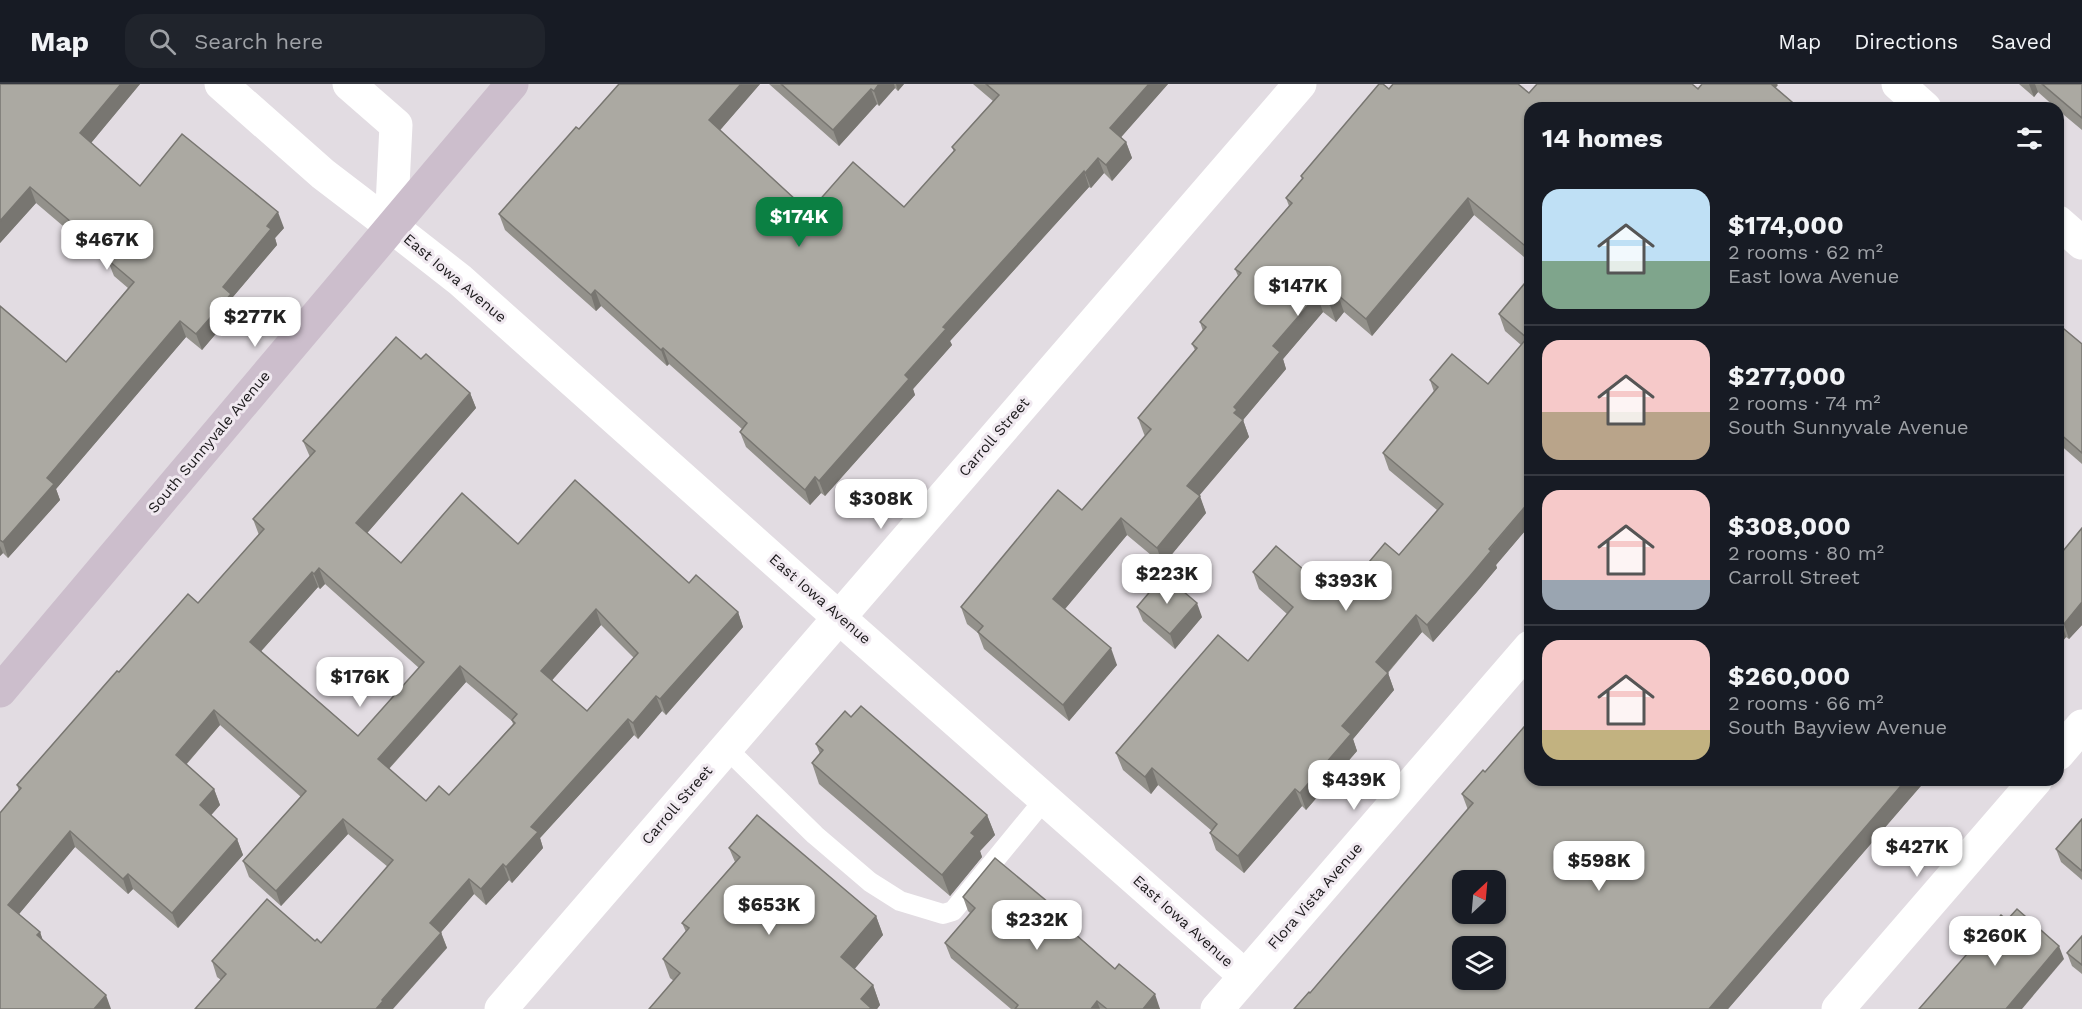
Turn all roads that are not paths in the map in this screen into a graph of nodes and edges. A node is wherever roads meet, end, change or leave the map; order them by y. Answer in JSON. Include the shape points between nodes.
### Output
{"nodes":[{"id":1,"x":221,"y":84,"type":"edge"},
{"id":2,"x":349,"y":84,"type":"edge"},
{"id":3,"x":512,"y":84,"type":"edge"},
{"id":4,"x":1300,"y":84,"type":"edge"},
{"id":5,"x":1898,"y":84,"type":"edge"},
{"id":6,"x":1918,"y":102,"type":"edge"},
{"id":7,"x":391,"y":226,"type":"junction"},
{"id":8,"x":2064,"y":227,"type":"edge"},
{"id":9,"x":2082,"y":243,"type":"edge"},
{"id":10,"x":840,"y":617,"type":"junction"},
{"id":11,"x":1524,"y":654,"type":"edge"},
{"id":12,"x":0,"y":691,"type":"edge"},
{"id":13,"x":2082,"y":726,"type":"edge"},
{"id":14,"x":2064,"y":747,"type":"edge"},
{"id":15,"x":726,"y":748,"type":"junction"},
{"id":16,"x":2031,"y":786,"type":"edge"},
{"id":17,"x":1046,"y":799,"type":"junction"},
{"id":18,"x":1245,"y":976,"type":"junction"},
{"id":19,"x":501,"y":1009,"type":"edge"},
{"id":20,"x":1217,"y":1009,"type":"edge"},
{"id":21,"x":1838,"y":1009,"type":"edge"}],
"edges":[{"from":1,"to":7,"type":"street","name":"East Iowa Avenue","via":[[323,174]]},
{"from":2,"to":7,"type":"street","name":"East Iowa Avenue","via":[[396,125]]},
{"from":3,"to":7,"type":"main road","name":"South Sunnyvale Avenue"},
{"from":4,"to":10,"type":"street","name":"Carroll Street"},
{"from":5,"to":6,"type":"street"},
{"from":7,"to":10,"type":"street","name":"East Iowa Avenue","via":[[460,279]]},
{"from":7,"to":12,"type":"main road","name":"South Sunnyvale Avenue"},
{"from":8,"to":9,"type":"street"},
{"from":10,"to":15,"type":"street","name":"Carroll Street"},
{"from":10,"to":17,"type":"street","name":"East Iowa Avenue"},
{"from":11,"to":18,"type":"street","name":"Flora Vista Avenue"},
{"from":13,"to":14,"type":"street"},
{"from":15,"to":17,"type":"lane","via":[[870,882],[900,901],[943,914],[953,911]]},
{"from":15,"to":19,"type":"street","name":"Carroll Street"},
{"from":16,"to":21,"type":"street"},
{"from":17,"to":18,"type":"street","name":"East Iowa Avenue"},
{"from":18,"to":20,"type":"street","name":"Flora Vista Avenue"}]}
